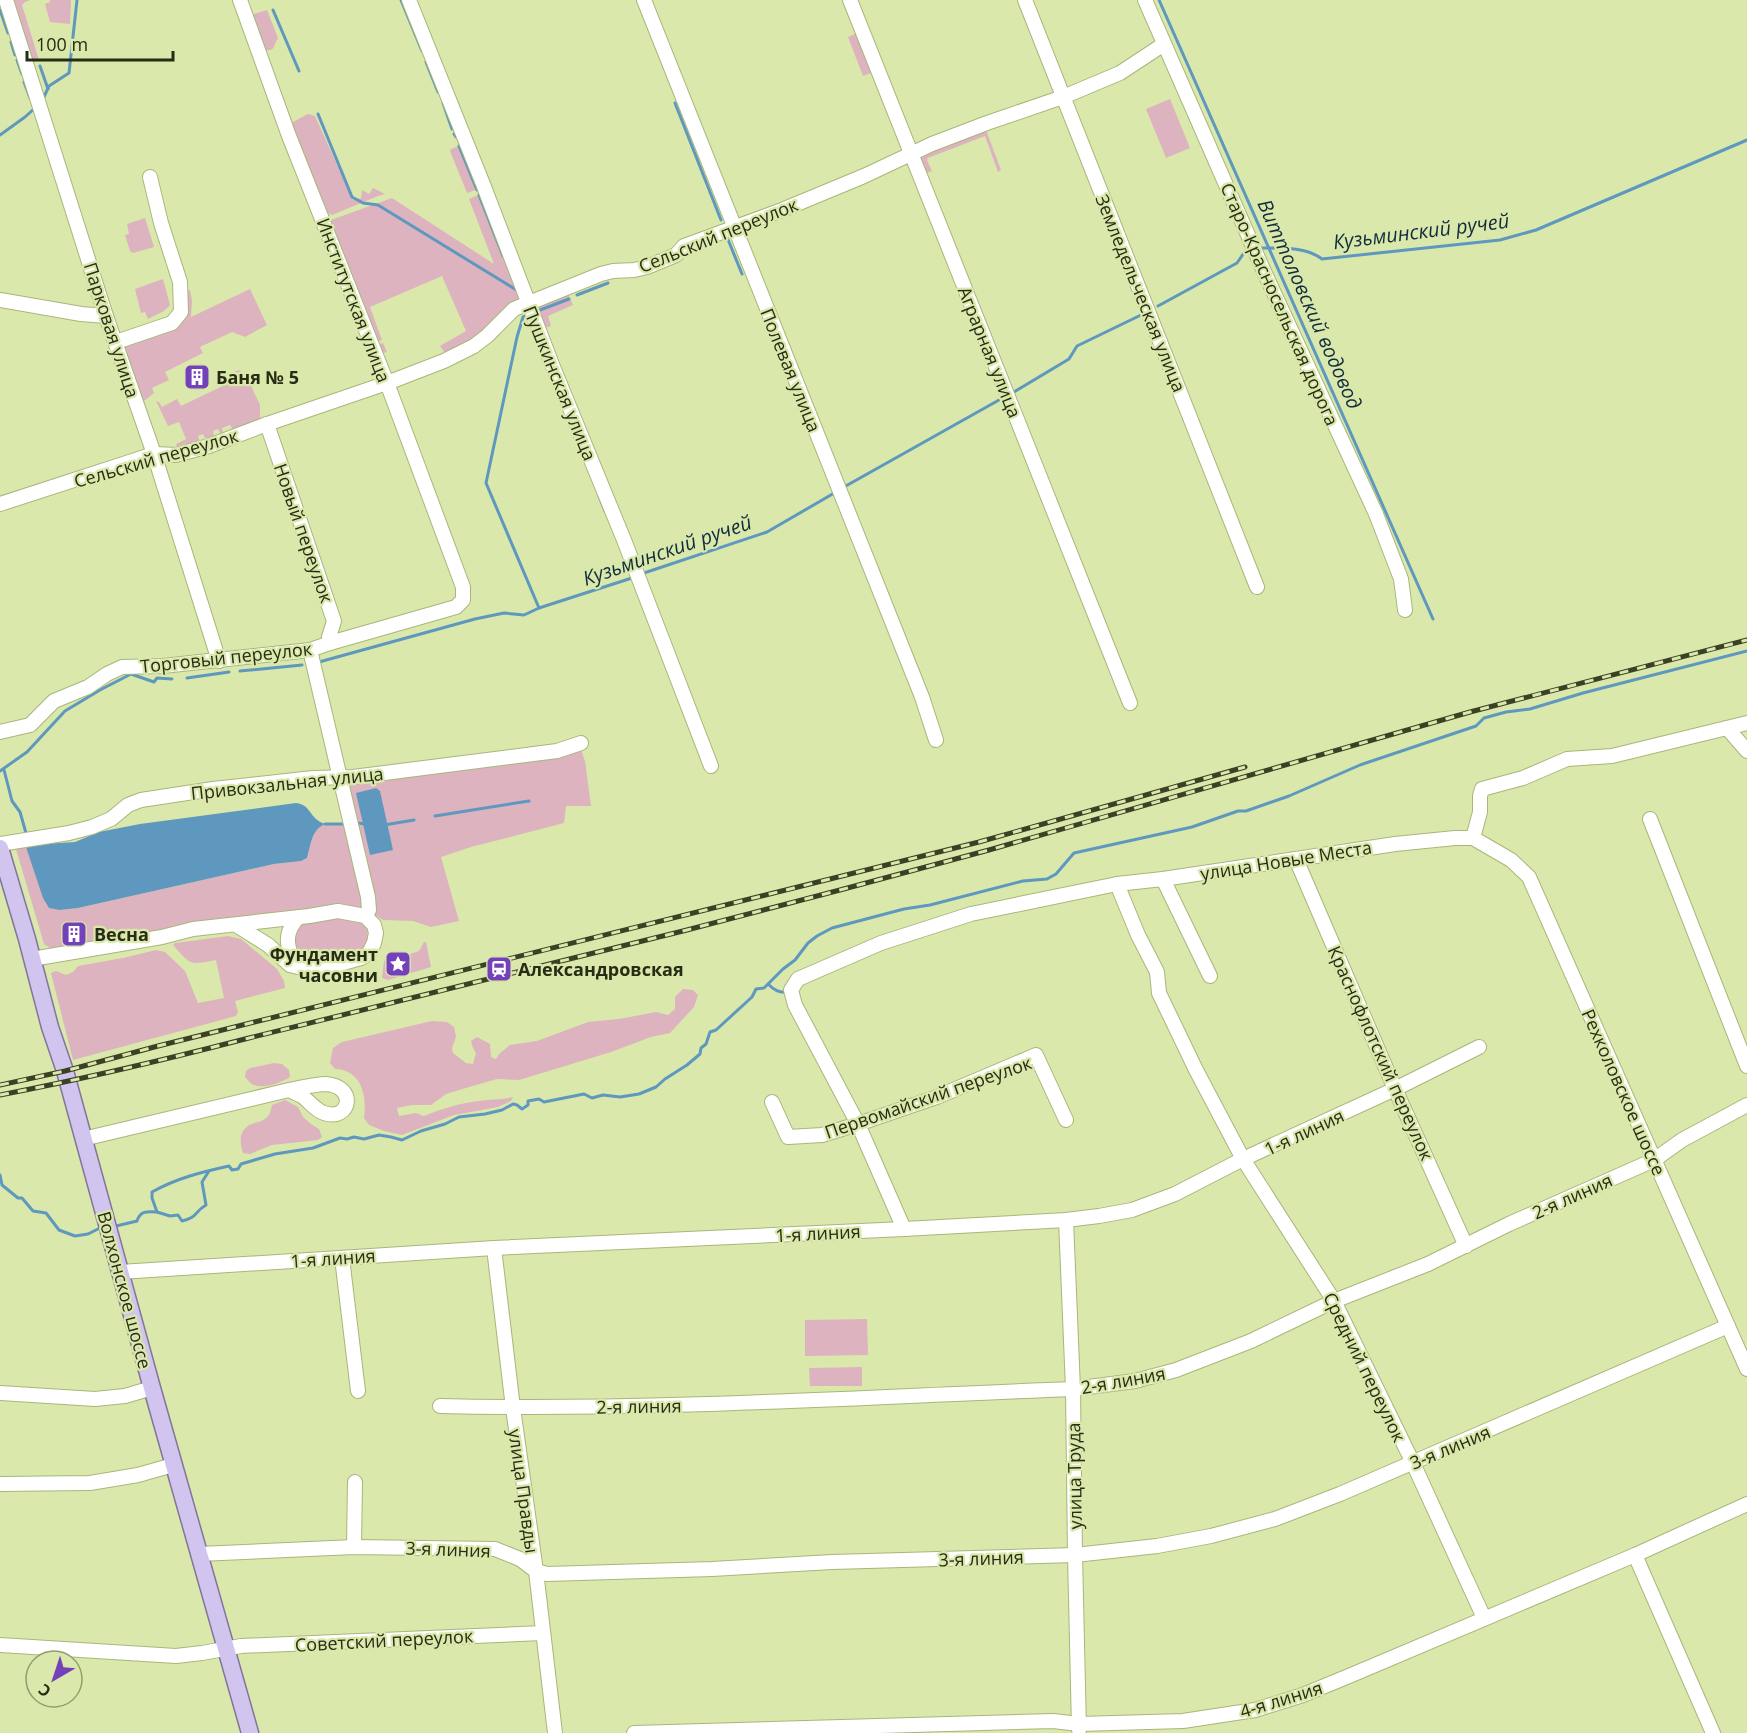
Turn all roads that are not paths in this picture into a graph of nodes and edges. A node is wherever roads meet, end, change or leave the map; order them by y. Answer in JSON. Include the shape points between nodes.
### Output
{"nodes":[{"id":1,"x":6,"y":0,"type":"edge"},
{"id":2,"x":240,"y":0,"type":"edge"},
{"id":3,"x":409,"y":0,"type":"edge"},
{"id":4,"x":644,"y":0,"type":"edge"},
{"id":5,"x":850,"y":0,"type":"edge"},
{"id":6,"x":1024,"y":0,"type":"edge"},
{"id":7,"x":1145,"y":0,"type":"edge"},
{"id":8,"x":1164,"y":44,"type":"junction"},
{"id":9,"x":1063,"y":97,"type":"junction"},
{"id":10,"x":912,"y":153,"type":"junction"},
{"id":11,"x":150,"y":177,"type":"dead end"},
{"id":12,"x":734,"y":227,"type":"junction"},
{"id":13,"x":0,"y":300,"type":"edge"},
{"id":14,"x":529,"y":302,"type":"junction"},
{"id":15,"x":106,"y":316,"type":"junction"},
{"id":16,"x":116,"y":342,"type":"junction"},
{"id":17,"x":387,"y":383,"type":"junction"},
{"id":18,"x":267,"y":424,"type":"junction"},
{"id":19,"x":154,"y":454,"type":"junction"},
{"id":20,"x":0,"y":504,"type":"edge"},
{"id":21,"x":1257,"y":587,"type":"dead end"},
{"id":22,"x":463,"y":600,"type":"joint"},
{"id":23,"x":1405,"y":610,"type":"dead end"},
{"id":24,"x":330,"y":643,"type":"junction"},
{"id":25,"x":310,"y":650,"type":"junction"},
{"id":26,"x":219,"y":661,"type":"junction"},
{"id":27,"x":1130,"y":704,"type":"dead end"},
{"id":28,"x":1747,"y":723,"type":"edge"},
{"id":29,"x":1729,"y":731,"type":"junction"},
{"id":30,"x":0,"y":732,"type":"edge"},
{"id":31,"x":936,"y":740,"type":"dead end"},
{"id":32,"x":581,"y":743,"type":"dead end"},
{"id":33,"x":1745,"y":750,"type":"edge"},
{"id":34,"x":711,"y":766,"type":"dead end"},
{"id":35,"x":339,"y":778,"type":"junction"},
{"id":36,"x":1650,"y":819,"type":"dead end"},
{"id":37,"x":1473,"y":838,"type":"junction"},
{"id":38,"x":0,"y":846,"type":"edge"},
{"id":39,"x":1296,"y":859,"type":"junction"},
{"id":40,"x":1163,"y":879,"type":"junction"},
{"id":41,"x":1117,"y":884,"type":"junction"},
{"id":42,"x":5,"y":885,"type":"edge"},
{"id":43,"x":365,"y":916,"type":"junction"},
{"id":44,"x":299,"y":917,"type":"junction"},
{"id":45,"x":236,"y":925,"type":"junction"},
{"id":46,"x":32,"y":959,"type":"junction"},
{"id":47,"x":302,"y":968,"type":"junction"},
{"id":48,"x":1210,"y":976,"type":"dead end"},
{"id":49,"x":1479,"y":1047,"type":"dead end"},
{"id":50,"x":1747,"y":1066,"type":"edge"},
{"id":51,"x":1395,"y":1089,"type":"junction"},
{"id":52,"x":289,"y":1090,"type":"dead end"},
{"id":53,"x":772,"y":1102,"type":"dead end"},
{"id":54,"x":1747,"y":1105,"type":"edge"},
{"id":55,"x":1066,"y":1120,"type":"dead end"},
{"id":56,"x":858,"y":1124,"type":"junction"},
{"id":57,"x":83,"y":1138,"type":"junction"},
{"id":58,"x":1243,"y":1159,"type":"junction"},
{"id":59,"x":1654,"y":1160,"type":"junction"},
{"id":60,"x":1066,"y":1220,"type":"junction"},
{"id":61,"x":904,"y":1229,"type":"junction"},
{"id":62,"x":1466,"y":1246,"type":"junction"},
{"id":63,"x":494,"y":1248,"type":"junction"},
{"id":64,"x":342,"y":1257,"type":"junction"},
{"id":65,"x":120,"y":1272,"type":"junction"},
{"id":66,"x":1334,"y":1301,"type":"junction"},
{"id":67,"x":1728,"y":1326,"type":"junction"},
{"id":68,"x":1747,"y":1369,"type":"edge"},
{"id":69,"x":152,"y":1388,"type":"junction"},
{"id":70,"x":1073,"y":1389,"type":"junction"},
{"id":71,"x":358,"y":1391,"type":"dead end"},
{"id":72,"x":0,"y":1393,"type":"edge"},
{"id":73,"x":440,"y":1406,"type":"dead end"},
{"id":74,"x":513,"y":1408,"type":"junction"},
{"id":75,"x":1413,"y":1463,"type":"junction"},
{"id":76,"x":174,"y":1465,"type":"junction"},
{"id":77,"x":355,"y":1482,"type":"dead end"},
{"id":78,"x":0,"y":1484,"type":"edge"},
{"id":79,"x":1747,"y":1504,"type":"edge"},
{"id":80,"x":354,"y":1547,"type":"junction"},
{"id":81,"x":199,"y":1554,"type":"junction"},
{"id":82,"x":1075,"y":1555,"type":"junction"},
{"id":83,"x":1635,"y":1555,"type":"junction"},
{"id":84,"x":536,"y":1571,"type":"junction"},
{"id":85,"x":1484,"y":1618,"type":"junction"},
{"id":86,"x":543,"y":1633,"type":"junction"},
{"id":87,"x":0,"y":1646,"type":"edge"},
{"id":88,"x":225,"y":1648,"type":"junction"},
{"id":89,"x":1079,"y":1728,"type":"edge"},
{"id":90,"x":250,"y":1733,"type":"edge"},
{"id":91,"x":555,"y":1733,"type":"edge"},
{"id":92,"x":634,"y":1733,"type":"edge"},
{"id":93,"x":1713,"y":1733,"type":"edge"}],
"edges":[{"from":1,"to":15,"type":"street","name":"Парковая улица"},
{"from":2,"to":17,"type":"street","name":"Институтская улица"},
{"from":3,"to":14,"type":"street","name":"Пушкинская улица"},
{"from":4,"to":12,"type":"street","name":"Полевая улица"},
{"from":5,"to":10,"type":"street","name":"Аграрная улица"},
{"from":6,"to":9,"type":"street","name":"Земледельческая улица"},
{"from":7,"to":8,"type":"street","name":"Старо-Красносельская дорога"},
{"from":8,"to":9,"type":"street","name":"Сельский переулок","via":[[1120,73]]},
{"from":8,"to":23,"type":"street","name":"Старо-Красносельская дорога","via":[[1376,514],[1401,579]]},
{"from":9,"to":10,"type":"street","name":"Сельский переулок"},
{"from":9,"to":21,"type":"street","name":"Земледельческая улица"},
{"from":10,"to":12,"type":"street","name":"Сельский переулок"},
{"from":10,"to":27,"type":"street","name":"Аграрная улица"},
{"from":11,"to":16,"type":"street","via":[[180,282],[181,312],[172,323]]},
{"from":12,"to":14,"type":"street","name":"Сельский переулок","via":[[684,246],[676,255],[647,267],[600,274]]},
{"from":12,"to":31,"type":"street","name":"Полевая улица"},
{"from":13,"to":15,"type":"street"},
{"from":14,"to":17,"type":"street","name":"Сельский переулок","via":[[514,309],[474,346]]},
{"from":14,"to":34,"type":"street","name":"Пушкинская улица"},
{"from":15,"to":16,"type":"street","name":"Парковая улица"},
{"from":16,"to":19,"type":"street","name":"Парковая улица"},
{"from":17,"to":18,"type":"street","name":"Сельский переулок"},
{"from":17,"to":22,"type":"street","name":"Институтская улица","via":[[463,588]]},
{"from":18,"to":19,"type":"street","name":"Сельский переулок","via":[[208,447],[176,455]]},
{"from":18,"to":24,"type":"street","name":"Новый переулок","via":[[334,621]]},
{"from":19,"to":20,"type":"street","name":"Сельский переулок"},
{"from":19,"to":26,"type":"street","name":"Парковая улица"},
{"from":22,"to":24,"type":"street","name":"Торговый переулок","via":[[456,607]]},
{"from":24,"to":25,"type":"street","name":"Торговый переулок"},
{"from":25,"to":26,"type":"street","name":"Торговый переулок"},
{"from":25,"to":35,"type":"street"},
{"from":26,"to":30,"type":"street","name":"Торговый переулок","via":[[122,667],[54,701],[30,725]]},
{"from":28,"to":29,"type":"street"},
{"from":29,"to":33,"type":"street"},
{"from":29,"to":37,"type":"street","via":[[1612,756],[1567,759],[1523,778],[1482,789]]},
{"from":32,"to":35,"type":"street","name":"Привокзальная улица","via":[[557,751]]},
{"from":35,"to":38,"type":"street","name":"Привокзальная улица","via":[[141,800],[92,827]]},
{"from":35,"to":43,"type":"street","via":[[370,904]]},
{"from":36,"to":50,"type":"street"},
{"from":37,"to":39,"type":"street","name":"улица Новые Места","via":[[1395,844]]},
{"from":37,"to":59,"type":"street","name":"Рехколовское шоссе","via":[[1510,860],[1529,877]]},
{"from":38,"to":42,"type":"main road","name":"Волхонское шоссе"},
{"from":39,"to":40,"type":"street","name":"улица Новые Места"},
{"from":39,"to":51,"type":"street","name":"Краснофлотский переулок"},
{"from":40,"to":41,"type":"street","name":"улица Новые Места"},
{"from":40,"to":48,"type":"street"},
{"from":41,"to":56,"type":"street","name":"улица Новые Места","via":[[971,914],[881,943],[798,979],[791,990],[795,1005]]},
{"from":41,"to":58,"type":"street","name":"Средний переулок","via":[[1157,972],[1159,993]]},
{"from":42,"to":46,"type":"main road","name":"Волхонское шоссе"},
{"from":43,"to":44,"type":"street","via":[[338,911]]},
{"from":43,"to":47,"type":"street","via":[[376,933],[369,953],[350,962]]},
{"from":44,"to":45,"type":"street"},
{"from":44,"to":47,"type":"street","via":[[288,935],[289,950]]},
{"from":45,"to":46,"type":"street","via":[[193,929]]},
{"from":45,"to":47,"type":"street","via":[[290,965]]},
{"from":46,"to":57,"type":"main road","name":"Волхонское шоссе"},
{"from":49,"to":51,"type":"street","name":"1-я линия"},
{"from":51,"to":58,"type":"street","name":"1-я линия"},
{"from":51,"to":62,"type":"street","name":"Краснофлотский переулок"},
{"from":52,"to":57,"type":"street"},
{"from":53,"to":56,"type":"street","name":"Первомайский переулок","via":[[788,1137],[822,1135]]},
{"from":54,"to":59,"type":"street","name":"2-я линия"},
{"from":55,"to":56,"type":"street","name":"Первомайский переулок","via":[[1036,1056]]},
{"from":56,"to":61,"type":"street"},
{"from":57,"to":65,"type":"main road","name":"Волхонское шоссе"},
{"from":58,"to":60,"type":"street","name":"1-я линия","via":[[1132,1210]]},
{"from":58,"to":66,"type":"street","name":"Средний переулок"},
{"from":59,"to":62,"type":"street","name":"2-я линия"},
{"from":59,"to":67,"type":"street","name":"Рехколовское шоссе"},
{"from":60,"to":61,"type":"street","name":"1-я линия"},
{"from":60,"to":70,"type":"street","name":"улица Труда"},
{"from":61,"to":63,"type":"street","name":"1-я линия"},
{"from":62,"to":66,"type":"street","name":"2-я линия"},
{"from":63,"to":64,"type":"street","name":"1-я линия"},
{"from":63,"to":74,"type":"street","name":"улица Правды"},
{"from":64,"to":65,"type":"street","name":"1-я линия"},
{"from":64,"to":71,"type":"street"},
{"from":65,"to":69,"type":"main road","name":"Волхонское шоссе"},
{"from":66,"to":70,"type":"street","name":"2-я линия","via":[[1251,1341],[1176,1370],[1135,1381]]},
{"from":66,"to":75,"type":"street","name":"Средний переулок"},
{"from":67,"to":68,"type":"street","name":"Рехколовское шоссе"},
{"from":67,"to":75,"type":"street","name":"3-я линия"},
{"from":69,"to":72,"type":"street","via":[[94,1399]]},
{"from":69,"to":76,"type":"main road","name":"Волхонское шоссе"},
{"from":70,"to":74,"type":"street","name":"2-я линия","via":[[690,1406]]},
{"from":70,"to":82,"type":"street","name":"улица Труда"},
{"from":73,"to":74,"type":"street","name":"2-я линия"},
{"from":74,"to":84,"type":"street","name":"улица Правды"},
{"from":75,"to":82,"type":"street","name":"3-я линия","via":[[1275,1519],[1168,1544]]},
{"from":75,"to":85,"type":"street","name":"Средний переулок"},
{"from":76,"to":78,"type":"street","via":[[90,1483]]},
{"from":76,"to":81,"type":"main road","name":"Волхонское шоссе"},
{"from":77,"to":80,"type":"street"},
{"from":79,"to":83,"type":"street","name":"4-я линия"},
{"from":80,"to":81,"type":"street","name":"3-я линия"},
{"from":80,"to":84,"type":"street","name":"3-я линия","via":[[495,1550],[520,1558]]},
{"from":81,"to":88,"type":"main road","name":"Волхонское шоссе"},
{"from":82,"to":84,"type":"street","name":"3-я линия","via":[[547,1574]]},
{"from":82,"to":89,"type":"street","name":"улица Труда"},
{"from":83,"to":85,"type":"street","name":"4-я линия"},
{"from":83,"to":93,"type":"street"},
{"from":84,"to":86,"type":"street","name":"улица Правды"},
{"from":85,"to":89,"type":"street","name":"4-я линия","via":[[1303,1695],[1255,1710],[1184,1721]]},
{"from":86,"to":88,"type":"street","name":"Советский переулок"},
{"from":86,"to":91,"type":"street","name":"улица Правды"},
{"from":87,"to":88,"type":"street","name":"Советский переулок","via":[[176,1656]]},
{"from":88,"to":90,"type":"main road","name":"Волхонское шоссе"},
{"from":89,"to":92,"type":"street","name":"4-я линия","via":[[1053,1721]]}]}
